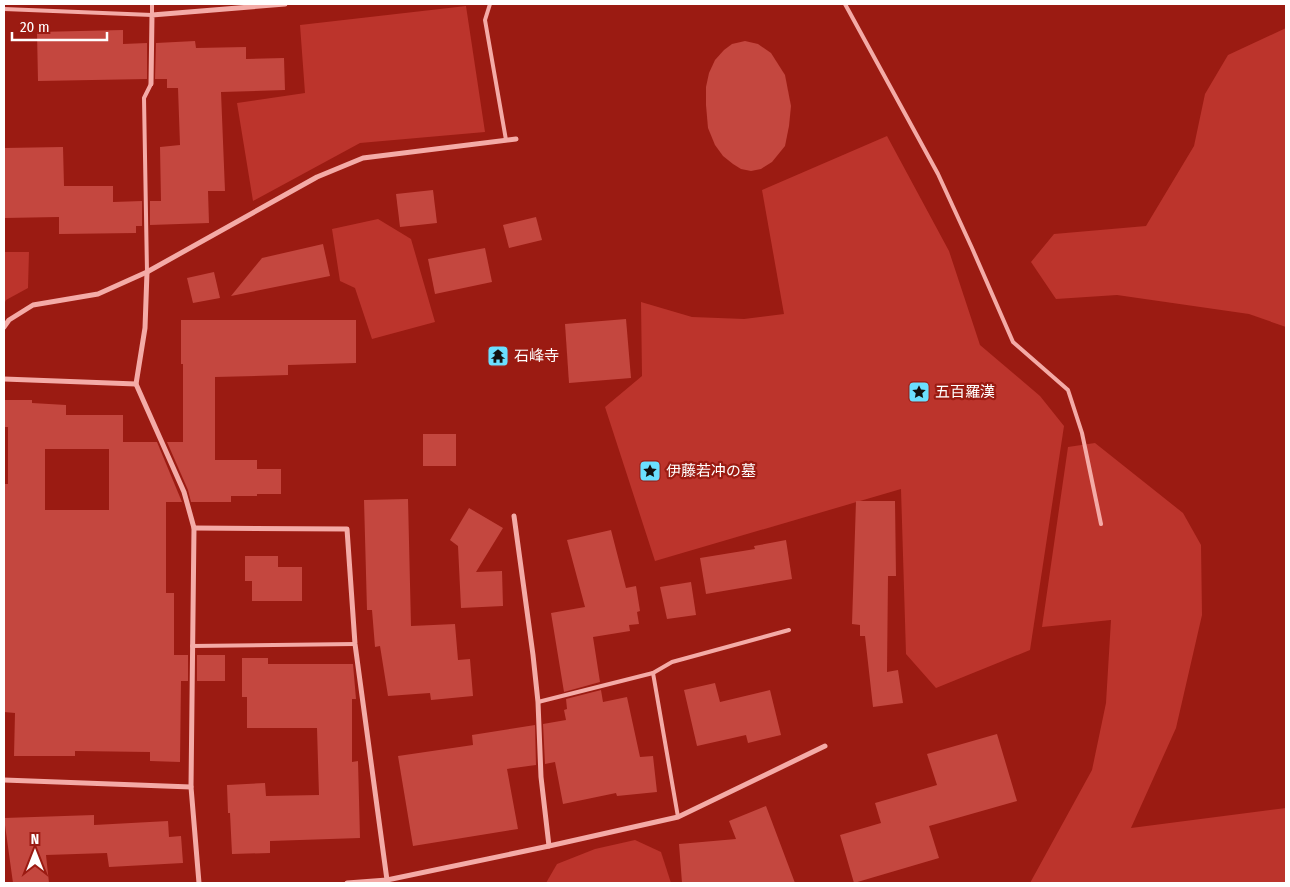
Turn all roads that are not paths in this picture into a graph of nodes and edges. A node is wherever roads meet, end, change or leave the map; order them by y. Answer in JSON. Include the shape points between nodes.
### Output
{"nodes":[{"id":1,"x":15,"y":4,"type":"edge"},
{"id":2,"x":152,"y":4,"type":"edge"},
{"id":3,"x":285,"y":4,"type":"edge"},
{"id":4,"x":490,"y":4,"type":"edge"},
{"id":5,"x":845,"y":4,"type":"edge"},
{"id":6,"x":4,"y":9,"type":"edge"},
{"id":7,"x":14,"y":10,"type":"junction"},
{"id":8,"x":152,"y":15,"type":"junction"},
{"id":9,"x":151,"y":84,"type":"joint"},
{"id":10,"x":516,"y":139,"type":"dead end"},
{"id":11,"x":506,"y":140,"type":"junction"},
{"id":12,"x":148,"y":272,"type":"junction"},
{"id":13,"x":4,"y":327,"type":"edge"},
{"id":14,"x":4,"y":379,"type":"edge"},
{"id":15,"x":136,"y":384,"type":"junction"},
{"id":16,"x":514,"y":516,"type":"dead end"},
{"id":17,"x":1101,"y":524,"type":"dead end"},
{"id":18,"x":194,"y":528,"type":"junction"},
{"id":19,"x":789,"y":630,"type":"dead end"},
{"id":20,"x":355,"y":644,"type":"junction"},
{"id":21,"x":192,"y":646,"type":"junction"},
{"id":22,"x":653,"y":673,"type":"junction"},
{"id":23,"x":538,"y":702,"type":"junction"},
{"id":24,"x":825,"y":746,"type":"dead end"},
{"id":25,"x":4,"y":780,"type":"edge"},
{"id":26,"x":191,"y":787,"type":"junction"},
{"id":27,"x":678,"y":818,"type":"junction"},
{"id":28,"x":550,"y":846,"type":"junction"},
{"id":29,"x":387,"y":880,"type":"junction"},
{"id":30,"x":199,"y":883,"type":"edge"},
{"id":31,"x":347,"y":883,"type":"edge"}],
"edges":[{"from":1,"to":7,"type":"lane"},
{"from":2,"to":8,"type":"lane"},
{"from":3,"to":8,"type":"street"},
{"from":4,"to":11,"type":"lane","via":[[485,20]]},
{"from":5,"to":17,"type":"lane","via":[[938,174],[1013,342],[1068,390],[1082,433]]},
{"from":6,"to":7,"type":"lane"},
{"from":7,"to":8,"type":"lane"},
{"from":8,"to":9,"type":"street"},
{"from":9,"to":12,"type":"lane","via":[[144,98]]},
{"from":10,"to":11,"type":"street"},
{"from":11,"to":12,"type":"street","via":[[363,158],[317,177]]},
{"from":12,"to":13,"type":"street","via":[[98,294],[33,305],[9,320]]},
{"from":12,"to":15,"type":"street","via":[[145,328]]},
{"from":14,"to":15,"type":"street"},
{"from":15,"to":18,"type":"street","via":[[184,492]]},
{"from":16,"to":23,"type":"street"},
{"from":18,"to":20,"type":"street","via":[[346,529]]},
{"from":18,"to":21,"type":"street"},
{"from":19,"to":22,"type":"lane","via":[[672,662]]},
{"from":20,"to":21,"type":"lane"},
{"from":20,"to":29,"type":"street"},
{"from":21,"to":26,"type":"street"},
{"from":22,"to":23,"type":"lane"},
{"from":22,"to":27,"type":"lane"},
{"from":23,"to":28,"type":"street","via":[[541,777]]},
{"from":24,"to":27,"type":"street"},
{"from":25,"to":26,"type":"street"},
{"from":26,"to":30,"type":"street"},
{"from":27,"to":28,"type":"street"},
{"from":28,"to":29,"type":"street"},
{"from":29,"to":31,"type":"street"}]}
